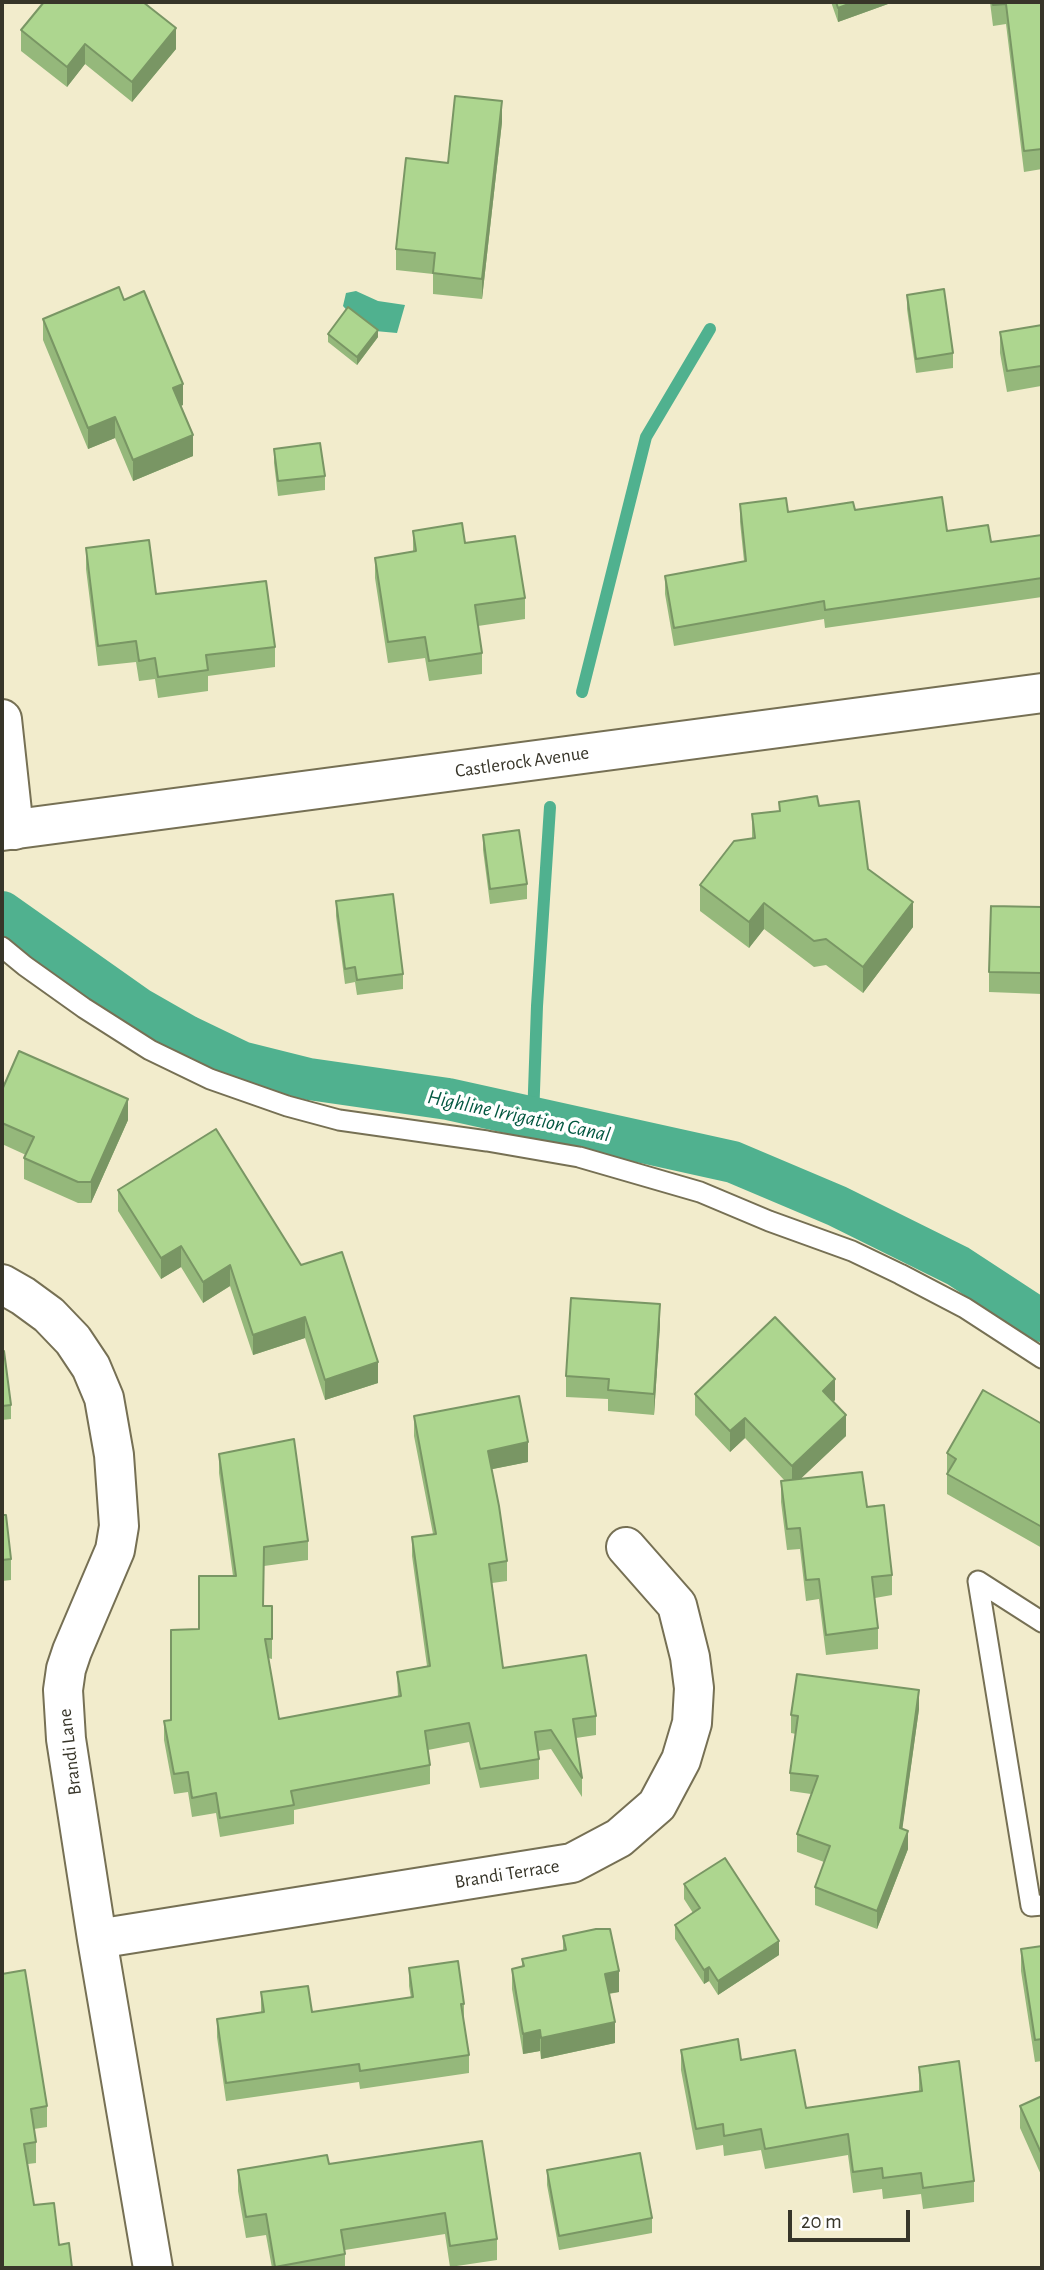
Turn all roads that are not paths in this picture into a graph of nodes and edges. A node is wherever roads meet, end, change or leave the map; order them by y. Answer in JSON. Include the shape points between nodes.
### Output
{"nodes":[{"id":1,"x":1042,"y":693,"type":"edge"},
{"id":2,"x":2,"y":719,"type":"edge"},
{"id":3,"x":8,"y":830,"type":"edge"},
{"id":4,"x":2,"y":947,"type":"edge"},
{"id":5,"x":2,"y":1284,"type":"edge"},
{"id":6,"x":1042,"y":1358,"type":"edge"},
{"id":7,"x":626,"y":1547,"type":"dead end"},
{"id":8,"x":1042,"y":1622,"type":"edge"},
{"id":9,"x":1042,"y":1905,"type":"edge"},
{"id":10,"x":97,"y":1939,"type":"junction"},
{"id":11,"x":153,"y":2268,"type":"edge"}],
"edges":[{"from":1,"to":3,"type":"street","name":"Castlerock Avenue"},
{"from":2,"to":3,"type":"street"},
{"from":4,"to":6,"type":"lane","via":[[150,1050],[210,1079],[339,1119],[579,1157],[700,1192],[900,1273]]},
{"from":5,"to":10,"type":"street","name":"Brandi Lane","via":[[49,1315],[91,1367],[104,1398],[114,1455],[119,1527],[115,1550],[72,1651],[63,1690],[66,1739]]},
{"from":7,"to":10,"type":"street","name":"Brandi Terrace","via":[[677,1605],[694,1688],[692,1723],[681,1760],[657,1805],[619,1838],[572,1863]]},
{"from":8,"to":9,"type":"lane","via":[[978,1581],[1031,1906]]},
{"from":10,"to":11,"type":"street","name":"Brandi Lane"}]}
